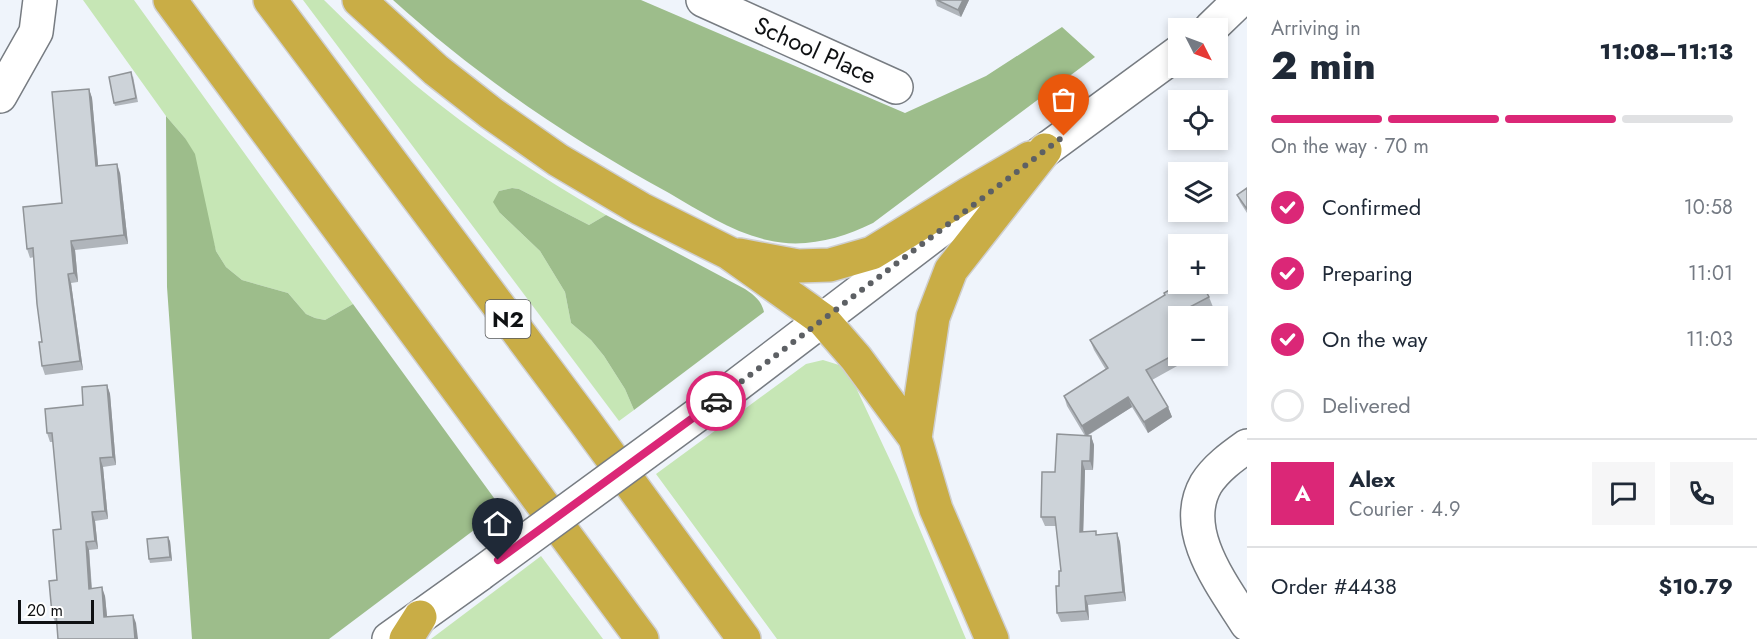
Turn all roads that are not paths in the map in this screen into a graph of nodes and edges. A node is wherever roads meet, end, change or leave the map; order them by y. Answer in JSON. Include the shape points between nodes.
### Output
{"nodes":[{"id":1,"x":40,"y":0,"type":"edge"},
{"id":2,"x":170,"y":0,"type":"edge"},
{"id":3,"x":270,"y":0,"type":"edge"},
{"id":4,"x":359,"y":0,"type":"edge"},
{"id":5,"x":703,"y":0,"type":"edge"},
{"id":6,"x":1240,"y":0,"type":"edge"},
{"id":7,"x":1221,"y":18,"type":"edge"},
{"id":8,"x":1168,"y":60,"type":"edge"},
{"id":9,"x":896,"y":87,"type":"dead end"},
{"id":10,"x":0,"y":96,"type":"edge"},
{"id":11,"x":1045,"y":150,"type":"junction"},
{"id":12,"x":729,"y":253,"type":"junction"},
{"id":13,"x":824,"y":320,"type":"junction"},
{"id":14,"x":915,"y":438,"type":"junction"},
{"id":15,"x":1247,"y":446,"type":"edge"},
{"id":16,"x":1247,"y":624,"type":"edge"},
{"id":17,"x":413,"y":628,"type":"edge"},
{"id":18,"x":389,"y":639,"type":"edge"},
{"id":19,"x":642,"y":639,"type":"edge"},
{"id":20,"x":744,"y":639,"type":"edge"},
{"id":21,"x":992,"y":639,"type":"edge"}],
"edges":[{"from":1,"to":10,"type":"street","via":[[36,32]]},
{"from":2,"to":19,"type":"highway"},
{"from":3,"to":20,"type":"highway","number":"N2"},
{"from":4,"to":12,"type":"highway","via":[[436,70],[558,160],[641,209]]},
{"from":5,"to":9,"type":"street","name":"School Place"},
{"from":6,"to":7,"type":"street"},
{"from":8,"to":11,"type":"street"},
{"from":11,"to":12,"type":"highway","via":[[872,253],[830,265],[798,266]]},
{"from":11,"to":13,"type":"street"},
{"from":11,"to":14,"type":"highway","via":[[951,270],[933,317]]},
{"from":12,"to":13,"type":"highway"},
{"from":13,"to":14,"type":"highway"},
{"from":13,"to":17,"type":"street","bridge":true,"via":[[480,574]]},
{"from":14,"to":21,"type":"highway","via":[[936,509]]},
{"from":15,"to":16,"type":"street","via":[[1227,460],[1206,484],[1199,506],[1200,536],[1212,568]]},
{"from":17,"to":18,"type":"street"}]}
